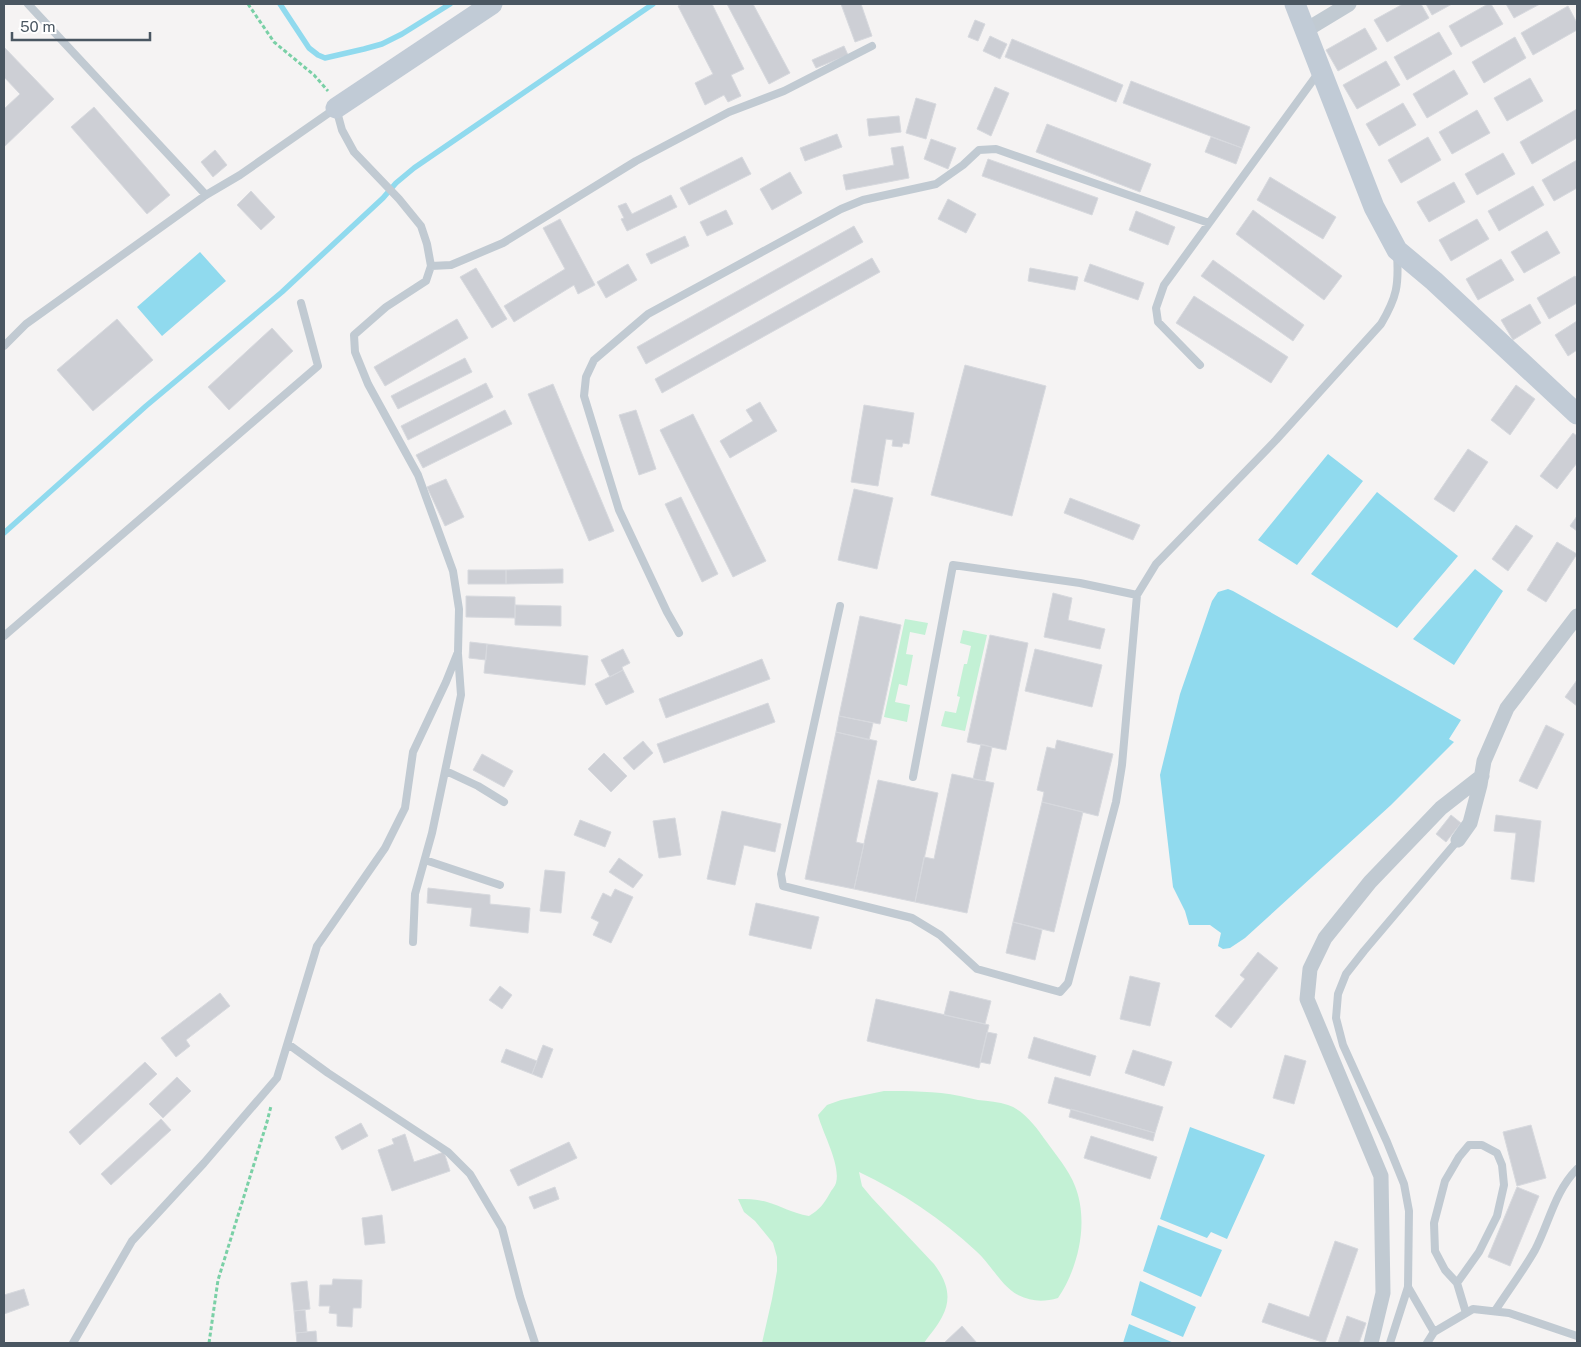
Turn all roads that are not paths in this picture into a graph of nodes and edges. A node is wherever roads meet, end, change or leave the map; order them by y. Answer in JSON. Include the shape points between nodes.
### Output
{"nodes":[{"id":1,"x":28,"y":4,"type":"edge"},
{"id":2,"x":492,"y":4,"type":"edge"},
{"id":3,"x":1295,"y":4,"type":"edge"},
{"id":4,"x":1349,"y":4,"type":"edge"},
{"id":5,"x":1306,"y":30,"type":"junction"},
{"id":6,"x":872,"y":46,"type":"dead end"},
{"id":7,"x":1320,"y":70,"type":"junction"},
{"id":8,"x":336,"y":108,"type":"junction"},
{"id":9,"x":206,"y":195,"type":"junction"},
{"id":10,"x":1208,"y":223,"type":"junction"},
{"id":11,"x":1397,"y":250,"type":"junction"},
{"id":12,"x":430,"y":266,"type":"junction"},
{"id":13,"x":301,"y":304,"type":"dead end"},
{"id":14,"x":4,"y":346,"type":"edge"},
{"id":15,"x":1200,"y":365,"type":"dead end"},
{"id":16,"x":1577,"y":414,"type":"edge"},
{"id":17,"x":1138,"y":595,"type":"junction"},
{"id":18,"x":840,"y":606,"type":"dead end"},
{"id":19,"x":1577,"y":616,"type":"edge"},
{"id":20,"x":679,"y":633,"type":"dead end"},
{"id":21,"x":4,"y":636,"type":"edge"},
{"id":22,"x":458,"y":652,"type":"junction"},
{"id":23,"x":446,"y":770,"type":"junction"},
{"id":24,"x":1482,"y":776,"type":"junction"},
{"id":25,"x":913,"y":777,"type":"dead end"},
{"id":26,"x":504,"y":802,"type":"dead end"},
{"id":27,"x":1458,"y":840,"type":"joint"},
{"id":28,"x":425,"y":860,"type":"junction"},
{"id":29,"x":500,"y":885,"type":"dead end"},
{"id":30,"x":412,"y":942,"type":"dead end"},
{"id":31,"x":288,"y":1044,"type":"junction"},
{"id":32,"x":1577,"y":1168,"type":"edge"},
{"id":33,"x":1457,"y":1283,"type":"junction"},
{"id":34,"x":1408,"y":1287,"type":"junction"},
{"id":35,"x":1495,"y":1311,"type":"junction"},
{"id":36,"x":1466,"y":1313,"type":"junction"},
{"id":37,"x":1434,"y":1332,"type":"junction"},
{"id":38,"x":1577,"y":1336,"type":"edge"},
{"id":39,"x":73,"y":1343,"type":"edge"},
{"id":40,"x":536,"y":1343,"type":"edge"},
{"id":41,"x":1370,"y":1343,"type":"edge"},
{"id":42,"x":1390,"y":1343,"type":"edge"},
{"id":43,"x":1427,"y":1343,"type":"edge"}],
"edges":[{"from":1,"to":9,"type":"lane"},
{"from":2,"to":8,"type":"street"},
{"from":3,"to":5,"type":"street"},
{"from":4,"to":5,"type":"street"},
{"from":5,"to":7,"type":"street"},
{"from":6,"to":12,"type":"lane","via":[[784,90],[729,112],[636,161],[503,243],[451,265]]},
{"from":7,"to":10,"type":"lane"},
{"from":7,"to":11,"type":"street","via":[[1374,207]]},
{"from":8,"to":9,"type":"lane"},
{"from":8,"to":12,"type":"lane","via":[[342,130],[354,152],[421,226]]},
{"from":9,"to":14,"type":"lane","via":[[26,324]]},
{"from":10,"to":15,"type":"lane","via":[[1164,285],[1156,308],[1158,322]]},
{"from":10,"to":20,"type":"lane","via":[[996,149],[978,150],[936,184],[863,200],[841,209],[648,314],[594,360],[586,376],[584,396],[619,510]]},
{"from":11,"to":16,"type":"street"},
{"from":11,"to":17,"type":"lane","via":[[1396,294],[1381,324],[1276,440],[1156,564]]},
{"from":12,"to":22,"type":"lane","via":[[426,281],[386,307],[354,335],[355,352],[368,384],[418,476],[453,571],[459,609]]},
{"from":13,"to":21,"type":"lane","via":[[318,366]]},
{"from":17,"to":18,"type":"lane","via":[[1116,802],[1068,983],[1060,992],[977,969],[940,935],[912,918],[783,886],[781,874]]},
{"from":17,"to":25,"type":"lane","via":[[1080,583],[953,565]]},
{"from":19,"to":24,"type":"street","via":[[1507,708],[1484,761]]},
{"from":22,"to":23,"type":"lane","via":[[461,695]]},
{"from":22,"to":31,"type":"lane","via":[[413,752],[405,808],[385,848],[317,946]]},
{"from":23,"to":26,"type":"lane"},
{"from":23,"to":28,"type":"lane"},
{"from":24,"to":27,"type":"street","via":[[1470,822]]},
{"from":24,"to":41,"type":"street","via":[[1442,808],[1370,882],[1324,938],[1310,970],[1306,999],[1382,1176],[1383,1293]]},
{"from":27,"to":34,"type":"lane","via":[[1346,974],[1338,994],[1336,1018],[1343,1045],[1404,1184],[1409,1210]]},
{"from":28,"to":29,"type":"lane"},
{"from":28,"to":30,"type":"lane","via":[[415,894]]},
{"from":31,"to":39,"type":"lane","via":[[277,1078],[204,1164],[132,1241]]},
{"from":31,"to":40,"type":"lane","via":[[448,1152],[470,1174],[502,1228]]},
{"from":32,"to":35,"type":"lane","via":[[1563,1188],[1534,1252]]},
{"from":33,"to":33,"type":"lane","via":[[1480,1252],[1497,1216],[1504,1185],[1497,1153],[1482,1145],[1469,1145],[1459,1157],[1445,1181],[1434,1223],[1435,1250],[1445,1270]]},
{"from":33,"to":36,"type":"lane"},
{"from":34,"to":37,"type":"lane"},
{"from":34,"to":42,"type":"lane"},
{"from":35,"to":36,"type":"lane","via":[[1473,1309]]},
{"from":35,"to":38,"type":"lane"},
{"from":36,"to":37,"type":"lane"},
{"from":37,"to":43,"type":"lane"}]}
